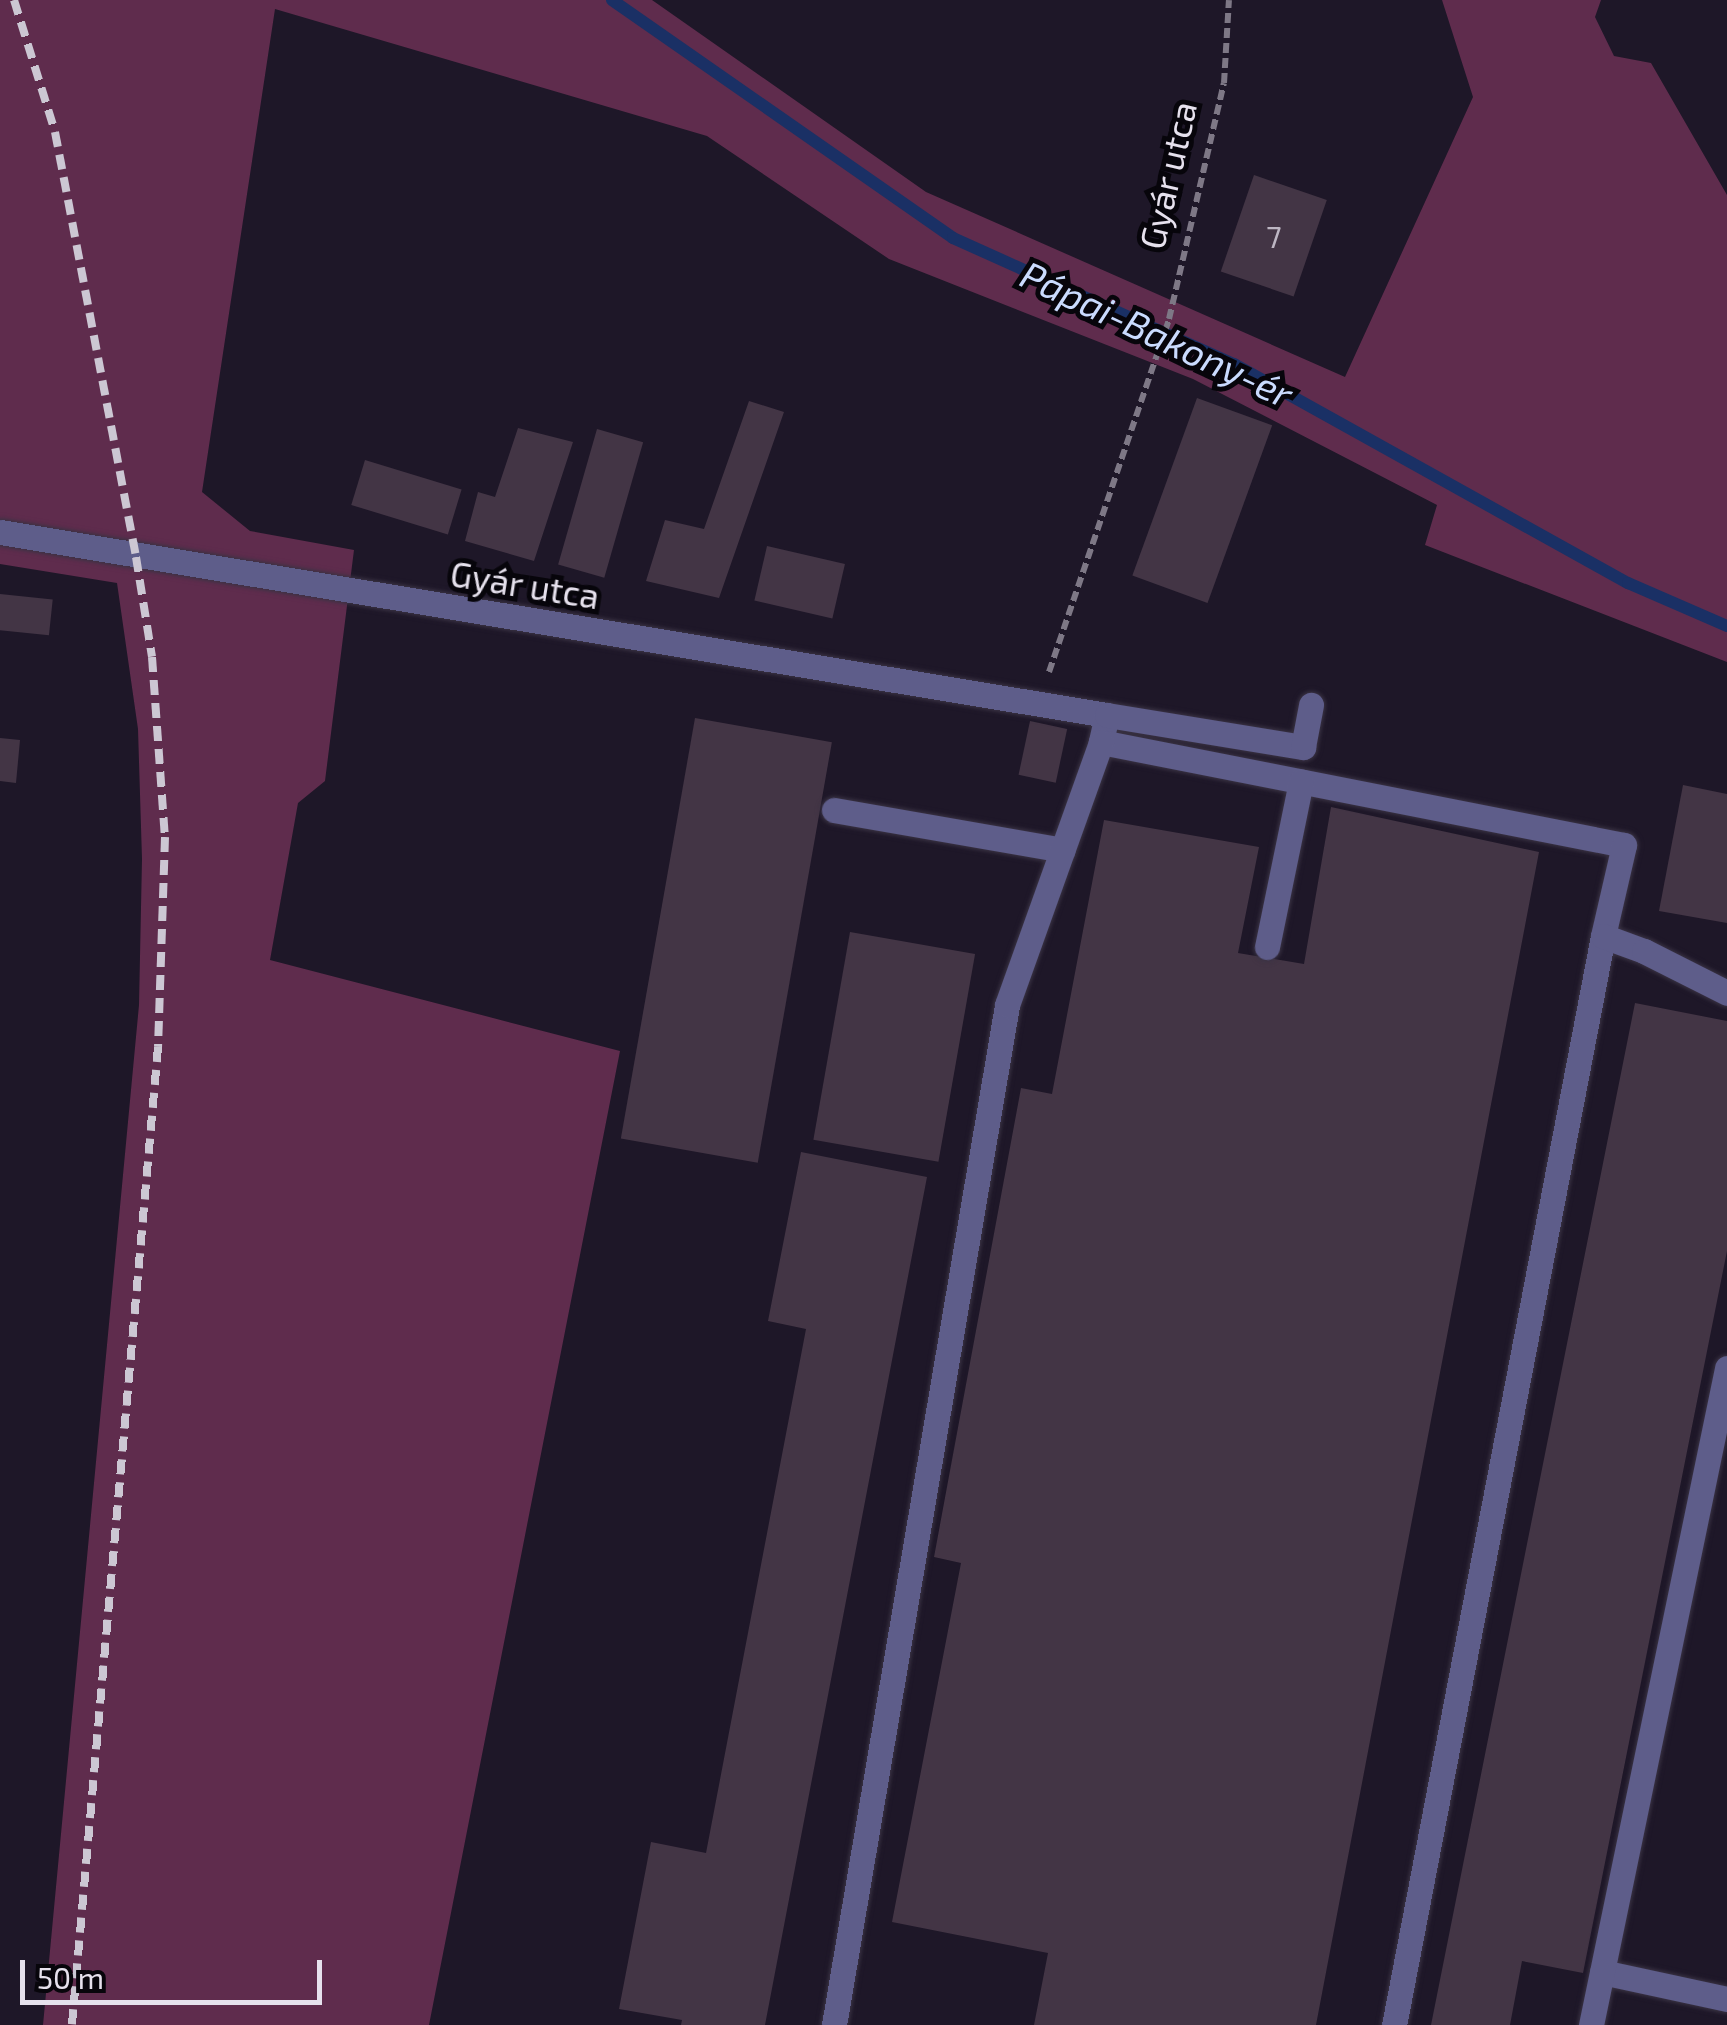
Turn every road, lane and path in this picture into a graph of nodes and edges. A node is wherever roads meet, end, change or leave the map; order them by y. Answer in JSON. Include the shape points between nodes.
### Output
{"nodes":[{"id":1,"x":1229,"y":0,"type":"edge"},
{"id":2,"x":0,"y":532,"type":"edge"},
{"id":3,"x":1043,"y":703,"type":"junction"},
{"id":4,"x":1311,"y":706,"type":"dead end"},
{"id":5,"x":1107,"y":715,"type":"junction"},
{"id":6,"x":1101,"y":742,"type":"junction"},
{"id":7,"x":1301,"y":781,"type":"junction"},
{"id":8,"x":834,"y":810,"type":"dead end"},
{"id":9,"x":1063,"y":850,"type":"junction"},
{"id":10,"x":1603,"y":936,"type":"junction"},
{"id":11,"x":1267,"y":946,"type":"dead end"},
{"id":12,"x":1727,"y":993,"type":"edge"},
{"id":13,"x":1727,"y":1368,"type":"edge"},
{"id":14,"x":1721,"y":1433,"type":"edge"},
{"id":15,"x":1602,"y":1972,"type":"junction"},
{"id":16,"x":1727,"y":1999,"type":"edge"},
{"id":17,"x":834,"y":2025,"type":"edge"},
{"id":18,"x":1394,"y":2025,"type":"edge"},
{"id":19,"x":1591,"y":2025,"type":"edge"}],
"edges":[{"from":1,"to":3,"type":"path","name":"Gyár utca","via":[[1224,83],[1168,319]]},
{"from":2,"to":3,"type":"street","name":"Gyár utca"},
{"from":3,"to":5,"type":"street"},
{"from":4,"to":5,"type":"street","via":[[1303,747]]},
{"from":5,"to":6,"type":"street"},
{"from":6,"to":7,"type":"street"},
{"from":6,"to":9,"type":"street"},
{"from":7,"to":10,"type":"street","via":[[1624,845]]},
{"from":7,"to":11,"type":"street"},
{"from":8,"to":9,"type":"street"},
{"from":9,"to":17,"type":"street","via":[[1008,1005]]},
{"from":10,"to":12,"type":"street"},
{"from":10,"to":18,"type":"street"},
{"from":13,"to":14,"type":"street"},
{"from":14,"to":15,"type":"street"},
{"from":15,"to":16,"type":"street"},
{"from":15,"to":19,"type":"street"}]}
